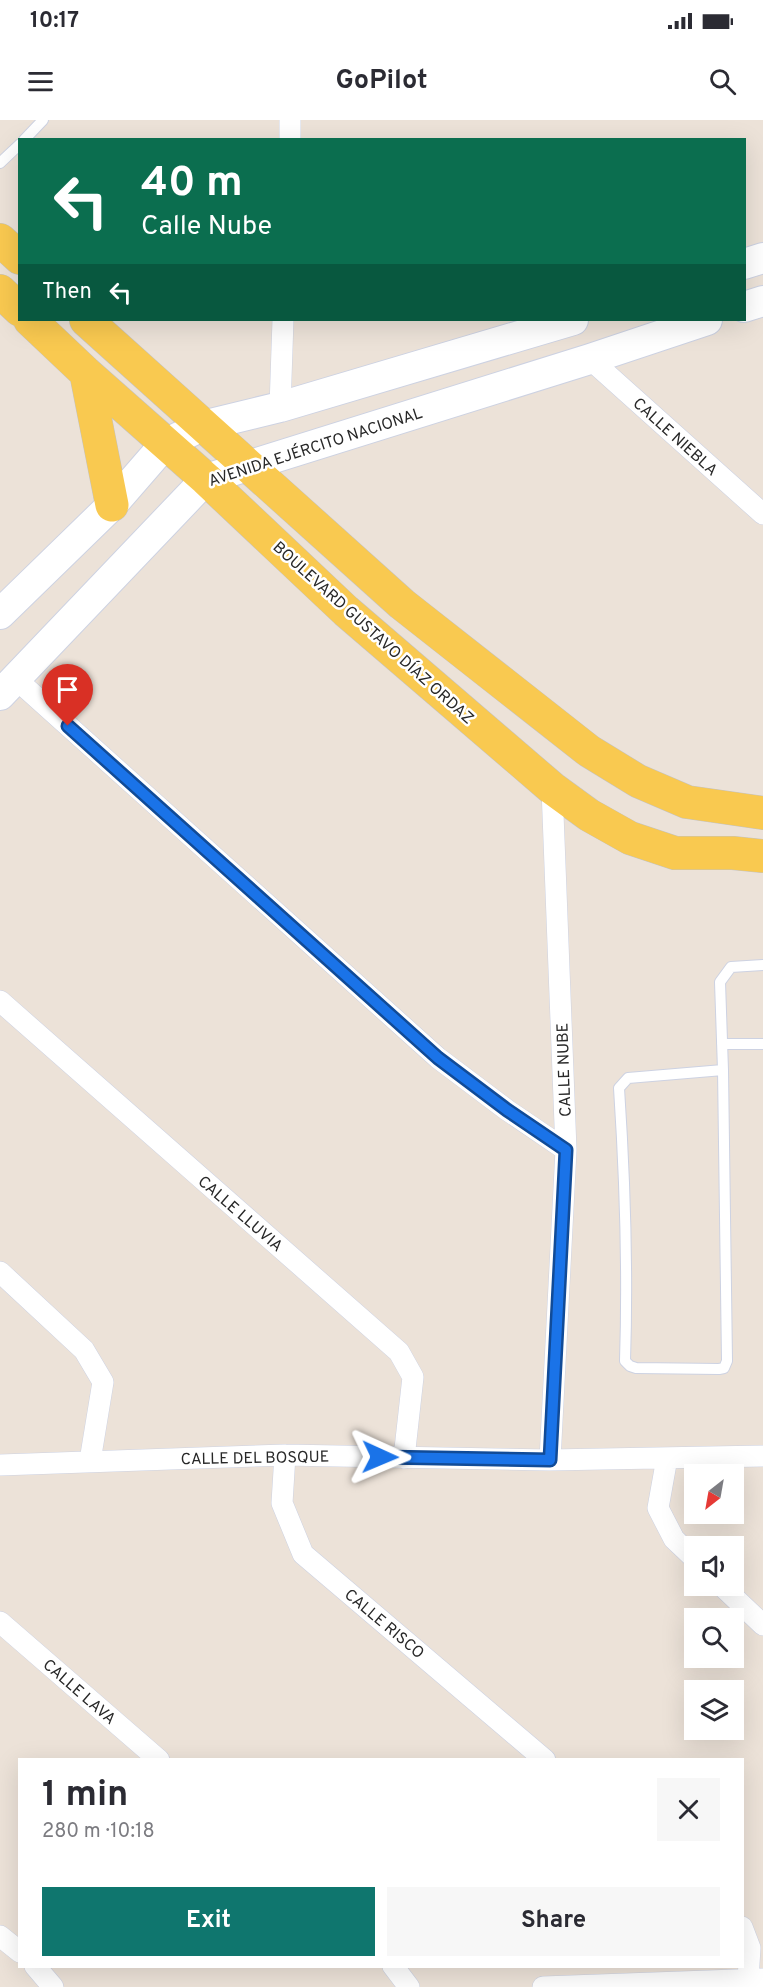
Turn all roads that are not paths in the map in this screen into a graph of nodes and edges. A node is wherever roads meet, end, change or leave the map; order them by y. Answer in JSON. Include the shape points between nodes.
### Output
{"nodes":[{"id":1,"x":43,"y":120,"type":"edge"},
{"id":2,"x":290,"y":120,"type":"edge"},
{"id":3,"x":26,"y":138,"type":"edge"},
{"id":4,"x":290,"y":138,"type":"edge"},
{"id":5,"x":18,"y":146,"type":"edge"},
{"id":6,"x":0,"y":163,"type":"edge"},
{"id":7,"x":0,"y":240,"type":"edge"},
{"id":8,"x":18,"y":256,"type":"edge"},
{"id":9,"x":763,"y":258,"type":"edge"},
{"id":10,"x":746,"y":263,"type":"edge"},
{"id":11,"x":0,"y":291,"type":"edge"},
{"id":12,"x":763,"y":301,"type":"edge"},
{"id":13,"x":746,"y":306,"type":"edge"},
{"id":14,"x":18,"y":308,"type":"edge"},
{"id":15,"x":31,"y":321,"type":"edge"},
{"id":16,"x":87,"y":321,"type":"edge"},
{"id":17,"x":283,"y":321,"type":"edge"},
{"id":18,"x":570,"y":321,"type":"edge"},
{"id":19,"x":704,"y":321,"type":"edge"},
{"id":20,"x":590,"y":359,"type":"junction"},
{"id":21,"x":86,"y":373,"type":"junction"},
{"id":22,"x":280,"y":407,"type":"junction"},
{"id":23,"x":202,"y":426,"type":"junction"},
{"id":24,"x":165,"y":444,"type":"junction"},
{"id":25,"x":247,"y":465,"type":"junction"},
{"id":26,"x":206,"y":479,"type":"junction"},
{"id":27,"x":112,"y":505,"type":"junction"},
{"id":28,"x":763,"y":514,"type":"edge"},
{"id":29,"x":0,"y":614,"type":"edge"},
{"id":30,"x":8,"y":687,"type":"edge"},
{"id":31,"x":552,"y":788,"type":"junction"},
{"id":32,"x":763,"y":813,"type":"edge"},
{"id":33,"x":763,"y":856,"type":"edge"},
{"id":34,"x":763,"y":965,"type":"edge"},
{"id":35,"x":0,"y":1001,"type":"edge"},
{"id":36,"x":722,"y":1044,"type":"junction"},
{"id":37,"x":763,"y":1044,"type":"edge"},
{"id":38,"x":723,"y":1071,"type":"junction"},
{"id":39,"x":566,"y":1150,"type":"junction"},
{"id":40,"x":0,"y":1272,"type":"edge"},
{"id":41,"x":285,"y":1455,"type":"junction"},
{"id":42,"x":763,"y":1456,"type":"edge"},
{"id":43,"x":404,"y":1458,"type":"junction"},
{"id":44,"x":667,"y":1458,"type":"junction"},
{"id":45,"x":550,"y":1460,"type":"junction"},
{"id":46,"x":90,"y":1461,"type":"junction"},
{"id":47,"x":0,"y":1465,"type":"edge"},
{"id":48,"x":684,"y":1548,"type":"edge"},
{"id":49,"x":733,"y":1596,"type":"edge"},
{"id":50,"x":0,"y":1622,"type":"edge"},
{"id":51,"x":763,"y":1625,"type":"edge"},
{"id":52,"x":157,"y":1758,"type":"edge"},
{"id":53,"x":543,"y":1758,"type":"edge"},
{"id":54,"x":744,"y":1932,"type":"edge"},
{"id":55,"x":0,"y":1936,"type":"edge"},
{"id":56,"x":18,"y":1950,"type":"edge"},
{"id":57,"x":36,"y":1968,"type":"edge"},
{"id":58,"x":395,"y":1968,"type":"edge"},
{"id":59,"x":756,"y":1979,"type":"edge"},
{"id":60,"x":53,"y":1987,"type":"edge"},
{"id":61,"x":409,"y":1987,"type":"edge"},
{"id":62,"x":543,"y":1987,"type":"edge"}],
"edges":[{"from":1,"to":3,"type":"lane"},
{"from":2,"to":4,"type":"street"},
{"from":5,"to":6,"type":"lane"},
{"from":7,"to":8,"type":"main road"},
{"from":9,"to":10,"type":"main road"},
{"from":11,"to":14,"type":"main road"},
{"from":12,"to":13,"type":"main road"},
{"from":15,"to":21,"type":"main road","name":"BOULEVARD GUSTAVO DÍAZ ORDAZ"},
{"from":16,"to":23,"type":"main road"},
{"from":17,"to":22,"type":"street"},
{"from":18,"to":22,"type":"main road"},
{"from":19,"to":20,"type":"main road","name":"AVENIDA EJÉRCITO NACIONAL"},
{"from":20,"to":25,"type":"main road","name":"AVENIDA EJÉRCITO NACIONAL"},
{"from":20,"to":28,"type":"street","name":"CALLE NIEBLA"},
{"from":21,"to":24,"type":"main road","name":"BOULEVARD GUSTAVO DÍAZ ORDAZ"},
{"from":21,"to":27,"type":"main road"},
{"from":22,"to":23,"type":"main road"},
{"from":23,"to":24,"type":"main road"},
{"from":23,"to":25,"type":"main road"},
{"from":24,"to":26,"type":"main road","name":"BOULEVARD GUSTAVO DÍAZ ORDAZ"},
{"from":24,"to":27,"type":"main road"},
{"from":25,"to":26,"type":"main road","name":"AVENIDA EJÉRCITO NACIONAL"},
{"from":25,"to":32,"type":"main road","via":[[402,604],[589,751],[638,781],[687,802]]},
{"from":26,"to":30,"type":"main road","name":"AVENIDA EJÉRCITO NACIONAL"},
{"from":26,"to":31,"type":"main road","name":"BOULEVARD GUSTAVO DÍAZ ORDAZ","via":[[346,611]]},
{"from":27,"to":29,"type":"main road"},
{"from":30,"to":39,"type":"street","via":[[438,1058]]},
{"from":31,"to":33,"type":"main road","name":"BOULEVARD GUSTAVO DÍAZ ORDAZ","via":[[630,838],[675,853]]},
{"from":31,"to":39,"type":"street","name":"CALLE NUBE"},
{"from":34,"to":36,"type":"lane","via":[[731,967],[720,982]]},
{"from":35,"to":43,"type":"street","name":"CALLE LLUVIA","via":[[399,1352],[413,1377]]},
{"from":36,"to":37,"type":"lane"},
{"from":36,"to":38,"type":"lane"},
{"from":38,"to":38,"type":"lane","via":[[628,1078],[619,1088],[627,1297],[625,1361],[636,1368],[719,1370],[727,1361]]},
{"from":39,"to":45,"type":"street","name":"CALLE NUBE"},
{"from":40,"to":46,"type":"street","via":[[84,1350],[103,1382]]},
{"from":41,"to":43,"type":"street","name":"CALLE DEL BOSQUE"},
{"from":41,"to":46,"type":"street","name":"CALLE DEL BOSQUE"},
{"from":41,"to":53,"type":"street","name":"CALLE RISCO","via":[[282,1503],[303,1554]]},
{"from":42,"to":44,"type":"street","name":"CALLE DEL BOSQUE"},
{"from":43,"to":45,"type":"street","name":"CALLE DEL BOSQUE"},
{"from":44,"to":45,"type":"street","name":"CALLE DEL BOSQUE"},
{"from":44,"to":48,"type":"street","via":[[658,1508],[674,1539]]},
{"from":46,"to":47,"type":"street","name":"CALLE DEL BOSQUE"},
{"from":49,"to":51,"type":"street"},
{"from":50,"to":52,"type":"street","name":"CALLE LAVA"},
{"from":54,"to":59,"type":"street"},
{"from":55,"to":56,"type":"street"},
{"from":57,"to":60,"type":"street"},
{"from":58,"to":61,"type":"street"},
{"from":59,"to":62,"type":"street"}]}
